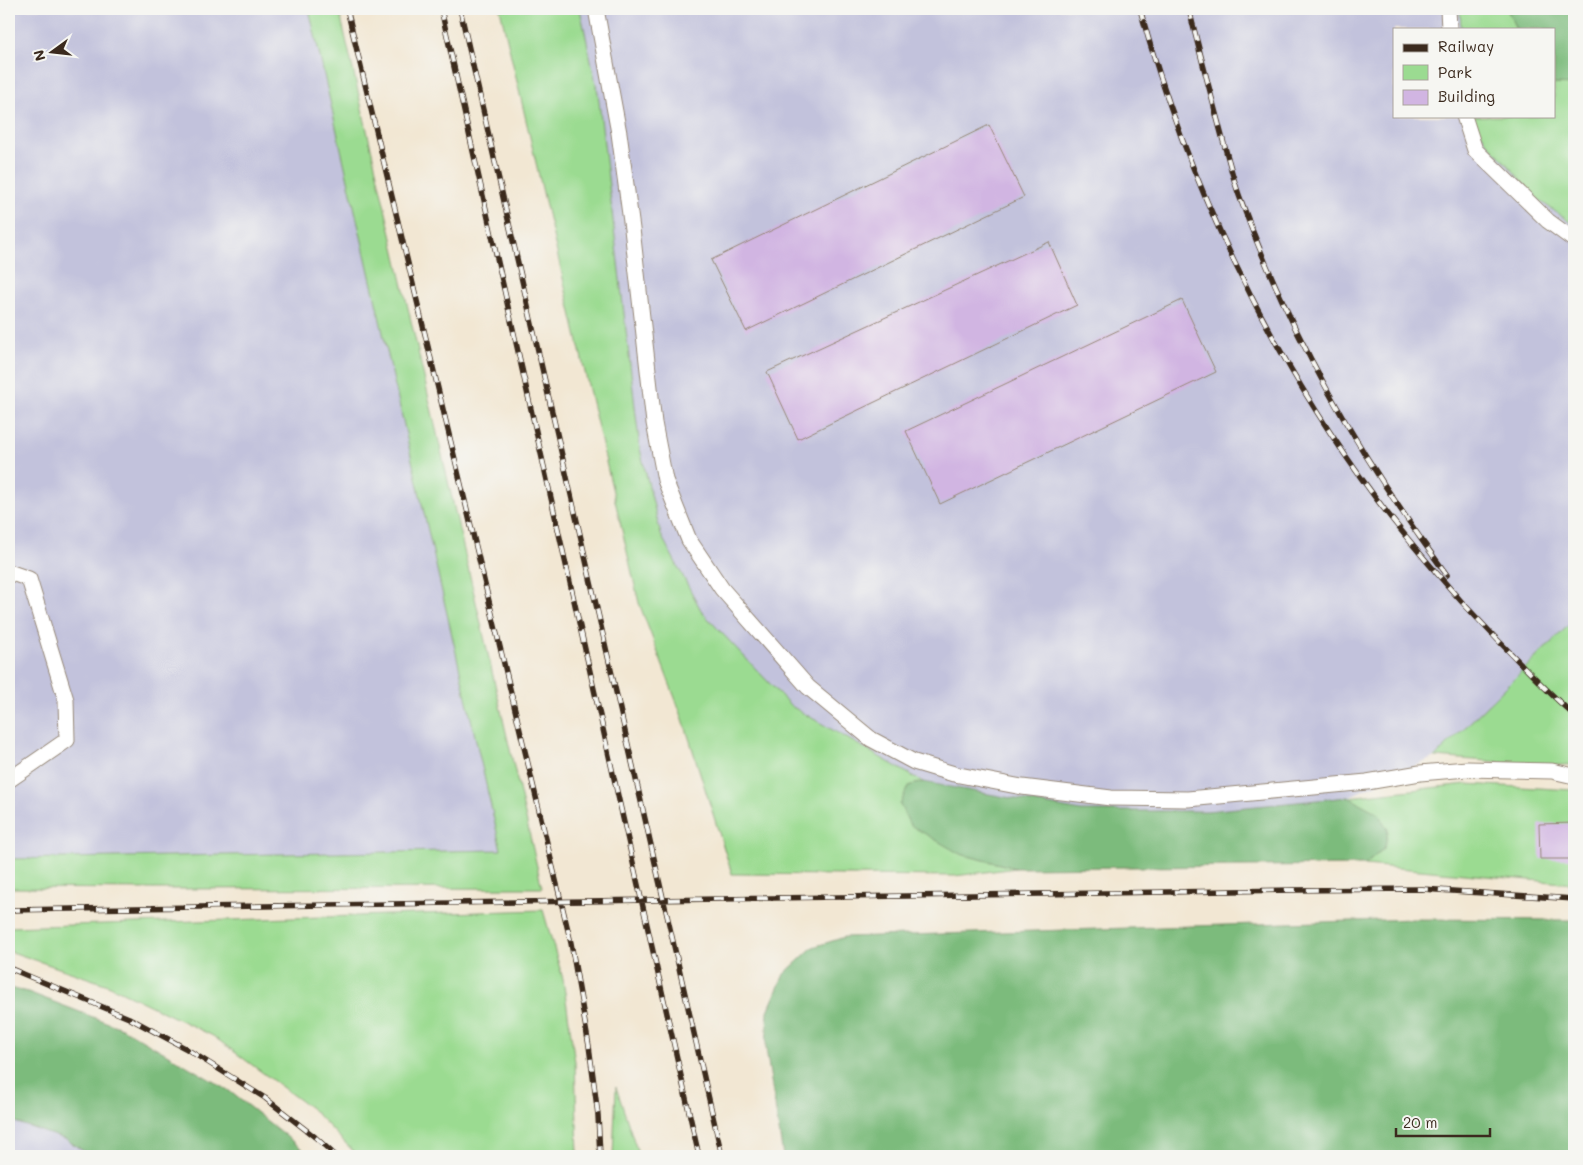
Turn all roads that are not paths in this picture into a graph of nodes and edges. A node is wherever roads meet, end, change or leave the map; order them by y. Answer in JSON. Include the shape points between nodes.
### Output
{"nodes":[{"id":1,"x":596,"y":9,"type":"edge"},
{"id":2,"x":1448,"y":9,"type":"edge"},
{"id":3,"x":1449,"y":28,"type":"edge"},
{"id":4,"x":1465,"y":118,"type":"edge"},
{"id":5,"x":1574,"y":240,"type":"edge"},
{"id":6,"x":9,"y":572,"type":"edge"},
{"id":7,"x":1574,"y":776,"type":"edge"},
{"id":8,"x":9,"y":780,"type":"edge"}],
"edges":[{"from":1,"to":7,"type":"lane","via":[[619,133],[654,423],[665,480],[689,540],[722,589],[808,687],[871,739],[914,762],[954,774],[1022,787],[1112,798],[1188,799],[1467,769],[1552,771]]},
{"from":2,"to":3,"type":"lane"},
{"from":4,"to":5,"type":"lane","via":[[1475,150],[1548,221]]},
{"from":6,"to":8,"type":"lane","via":[[29,579],[66,700],[67,740]]}]}
